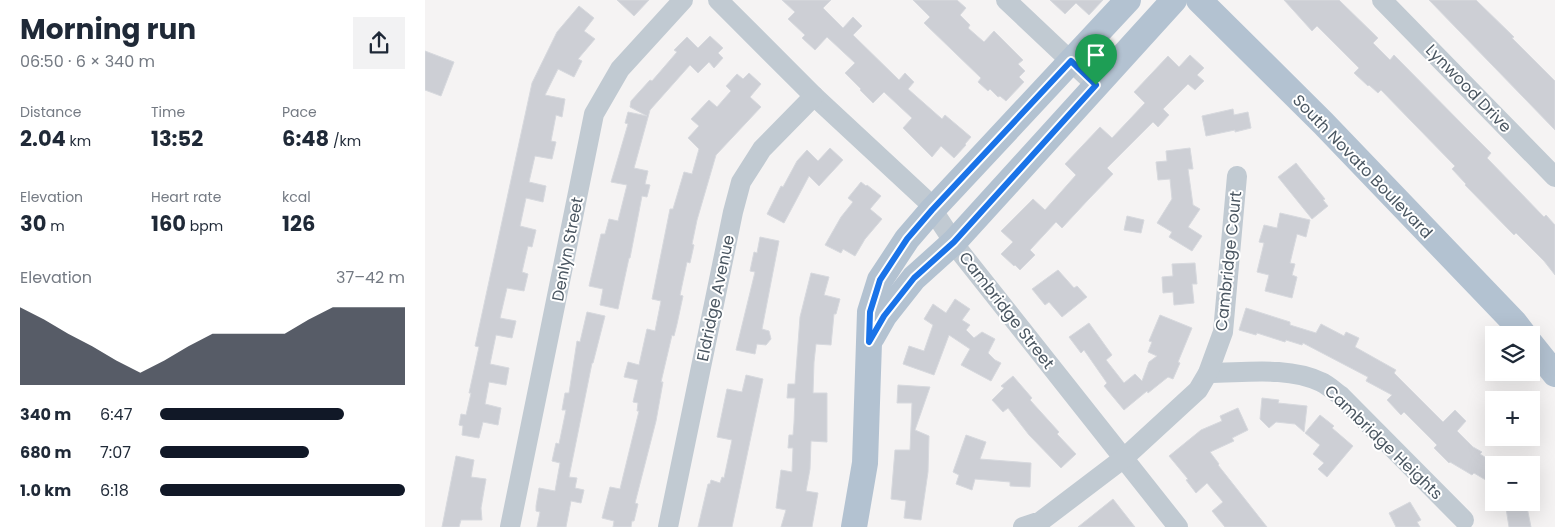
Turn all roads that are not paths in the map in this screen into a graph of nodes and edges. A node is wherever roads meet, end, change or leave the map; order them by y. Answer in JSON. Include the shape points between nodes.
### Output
{"nodes":[{"id":1,"x":683,"y":0,"type":"edge"},
{"id":2,"x":718,"y":0,"type":"edge"},
{"id":3,"x":1007,"y":0,"type":"edge"},
{"id":4,"x":1129,"y":0,"type":"edge"},
{"id":5,"x":1174,"y":0,"type":"edge"},
{"id":6,"x":1199,"y":0,"type":"edge"},
{"id":7,"x":1382,"y":0,"type":"edge"},
{"id":8,"x":1071,"y":61,"type":"junction"},
{"id":9,"x":1096,"y":85,"type":"junction"},
{"id":10,"x":814,"y":96,"type":"junction"},
{"id":11,"x":1237,"y":176,"type":"dead end"},
{"id":12,"x":1555,"y":177,"type":"edge"},
{"id":13,"x":932,"y":210,"type":"junction"},
{"id":14,"x":954,"y":242,"type":"junction"},
{"id":15,"x":1516,"y":326,"type":"edge"},
{"id":16,"x":869,"y":342,"type":"junction"},
{"id":17,"x":1540,"y":355,"type":"edge"},
{"id":18,"x":1208,"y":373,"type":"junction"},
{"id":19,"x":1555,"y":374,"type":"edge"},
{"id":20,"x":1124,"y":458,"type":"junction"},
{"id":21,"x":1464,"y":520,"type":"dead end"},
{"id":22,"x":511,"y":527,"type":"edge"},
{"id":23,"x":668,"y":527,"type":"edge"},
{"id":24,"x":853,"y":527,"type":"edge"},
{"id":25,"x":1023,"y":527,"type":"edge"},
{"id":26,"x":1178,"y":527,"type":"edge"}],
"edges":[{"from":1,"to":22,"type":"street","name":"Denlyn Street","via":[[620,69],[594,114]]},
{"from":2,"to":10,"type":"street","name":"Cambridge Street"},
{"from":3,"to":8,"type":"street"},
{"from":4,"to":8,"type":"main road"},
{"from":5,"to":9,"type":"main road"},
{"from":6,"to":15,"type":"main road","name":"South Novato Boulevard","via":[[1323,123]]},
{"from":7,"to":12,"type":"street","name":"Lynwood Drive"},
{"from":8,"to":9,"type":"street"},
{"from":8,"to":13,"type":"main road"},
{"from":9,"to":14,"type":"main road"},
{"from":10,"to":13,"type":"street","name":"Cambridge Street","via":[[926,200]]},
{"from":10,"to":23,"type":"street","name":"Eldridge Avenue","via":[[762,149],[741,182]]},
{"from":11,"to":18,"type":"street","name":"Cambridge Court","via":[[1223,332]]},
{"from":13,"to":14,"type":"street","name":"Cambridge Street"},
{"from":13,"to":16,"type":"main road","via":[[907,239],[880,280],[870,312]]},
{"from":14,"to":16,"type":"main road","via":[[914,278],[884,316]]},
{"from":14,"to":20,"type":"street","name":"Cambridge Street"},
{"from":16,"to":24,"type":"main road","via":[[865,463]]},
{"from":17,"to":19,"type":"main road"},
{"from":18,"to":20,"type":"street","via":[[1198,390]]},
{"from":18,"to":21,"type":"street","name":"Cambridge Heights","via":[[1273,372],[1296,374],[1322,382],[1341,396]]},
{"from":20,"to":25,"type":"street","via":[[1041,521]]},
{"from":20,"to":26,"type":"street","name":"Cambridge Street"}]}
